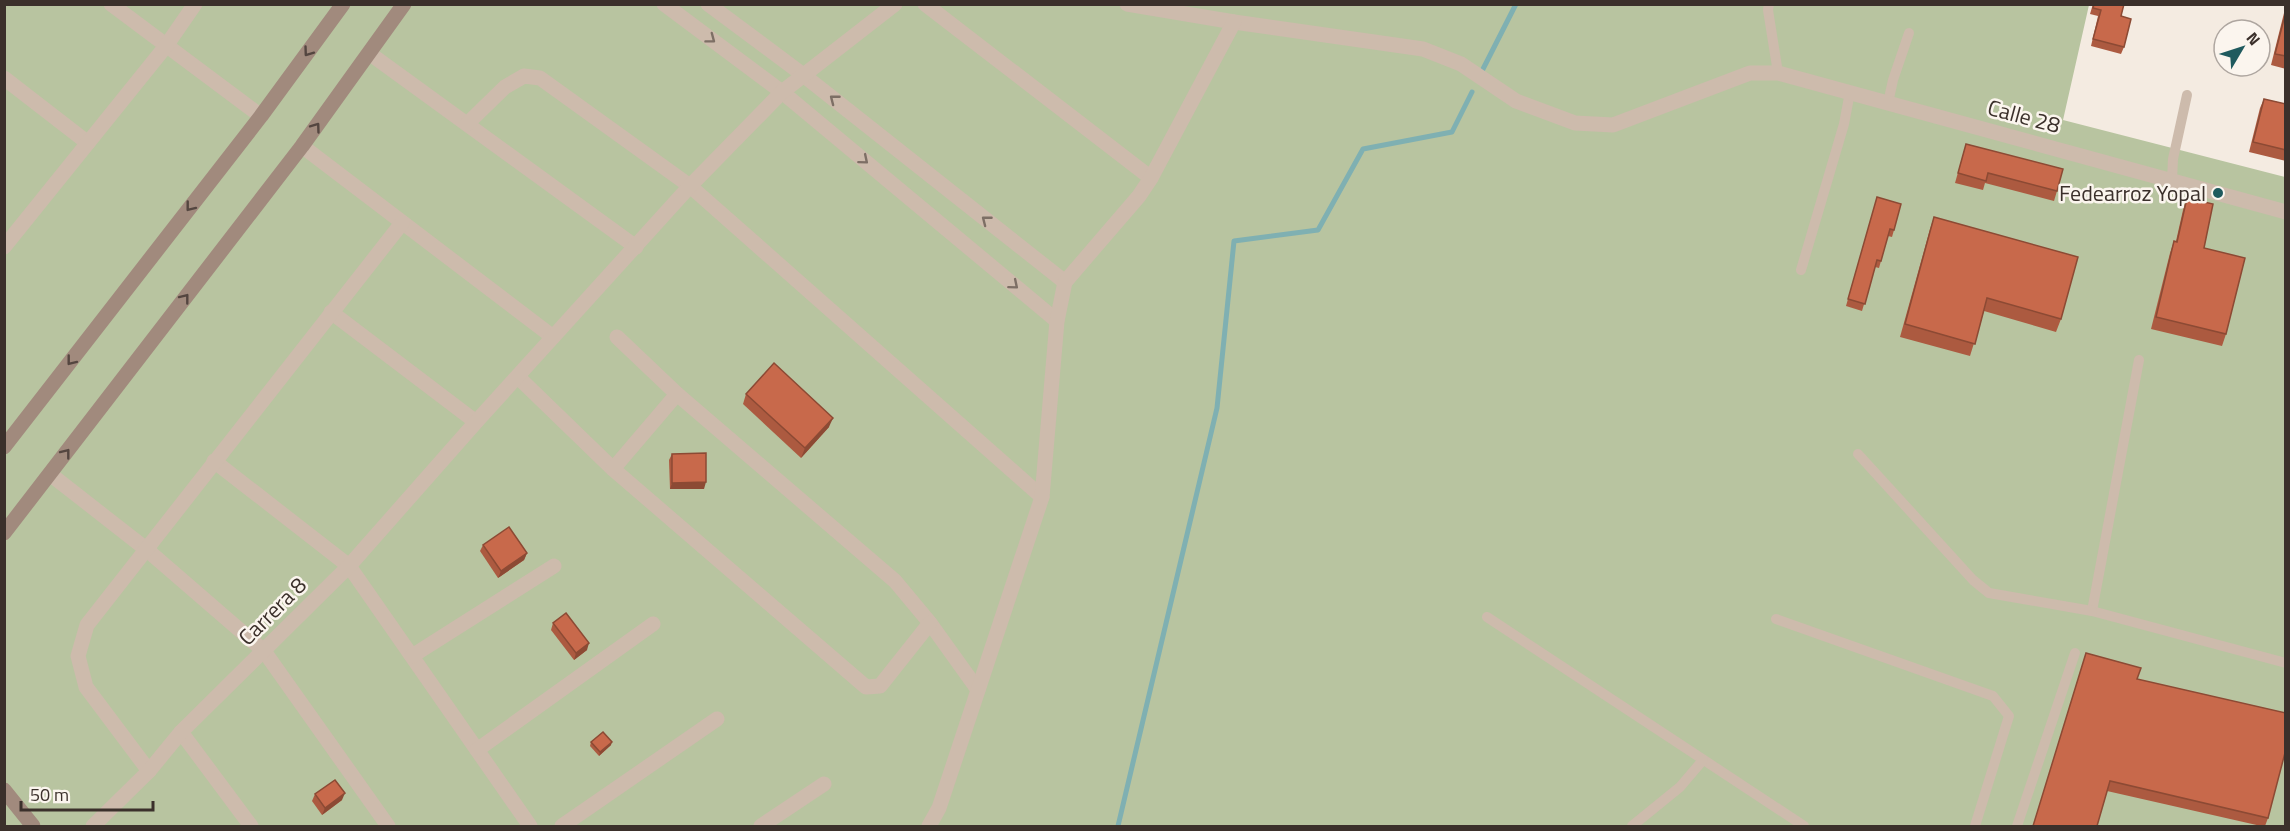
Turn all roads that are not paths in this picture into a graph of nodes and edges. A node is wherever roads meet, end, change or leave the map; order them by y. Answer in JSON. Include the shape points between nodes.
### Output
{"nodes":[{"id":1,"x":111,"y":4,"type":"edge"},
{"id":2,"x":195,"y":4,"type":"edge"},
{"id":3,"x":343,"y":4,"type":"edge"},
{"id":4,"x":404,"y":4,"type":"edge"},
{"id":5,"x":664,"y":4,"type":"edge"},
{"id":6,"x":708,"y":4,"type":"edge"},
{"id":7,"x":894,"y":4,"type":"edge"},
{"id":8,"x":924,"y":4,"type":"edge"},
{"id":9,"x":1127,"y":4,"type":"edge"},
{"id":10,"x":1769,"y":4,"type":"edge"},
{"id":11,"x":1234,"y":22,"type":"junction"},
{"id":12,"x":1909,"y":33,"type":"dead end"},
{"id":13,"x":166,"y":46,"type":"junction"},
{"id":14,"x":369,"y":53,"type":"junction"},
{"id":15,"x":1778,"y":73,"type":"junction"},
{"id":16,"x":802,"y":74,"type":"junction"},
{"id":17,"x":4,"y":78,"type":"edge"},
{"id":18,"x":782,"y":92,"type":"junction"},
{"id":19,"x":1850,"y":92,"type":"junction"},
{"id":20,"x":2187,"y":95,"type":"dead end"},
{"id":21,"x":1888,"y":103,"type":"junction"},
{"id":22,"x":261,"y":116,"type":"junction"},
{"id":23,"x":467,"y":124,"type":"junction"},
{"id":24,"x":88,"y":143,"type":"junction"},
{"id":25,"x":302,"y":146,"type":"junction"},
{"id":26,"x":1151,"y":178,"type":"junction"},
{"id":27,"x":2172,"y":180,"type":"junction"},
{"id":28,"x":690,"y":186,"type":"junction"},
{"id":29,"x":2286,"y":212,"type":"edge"},
{"id":30,"x":402,"y":222,"type":"junction"},
{"id":31,"x":4,"y":247,"type":"edge"},
{"id":32,"x":636,"y":247,"type":"junction"},
{"id":33,"x":1801,"y":270,"type":"dead end"},
{"id":34,"x":1065,"y":282,"type":"junction"},
{"id":35,"x":331,"y":312,"type":"junction"},
{"id":36,"x":1057,"y":321,"type":"junction"},
{"id":37,"x":553,"y":337,"type":"junction"},
{"id":38,"x":617,"y":337,"type":"dead end"},
{"id":39,"x":2139,"y":360,"type":"dead end"},
{"id":40,"x":518,"y":377,"type":"junction"},
{"id":41,"x":677,"y":394,"type":"junction"},
{"id":42,"x":476,"y":422,"type":"junction"},
{"id":43,"x":4,"y":447,"type":"edge"},
{"id":44,"x":1858,"y":454,"type":"dead end"},
{"id":45,"x":214,"y":461,"type":"junction"},
{"id":46,"x":613,"y":470,"type":"junction"},
{"id":47,"x":50,"y":474,"type":"junction"},
{"id":48,"x":1042,"y":497,"type":"junction"},
{"id":49,"x":4,"y":532,"type":"edge"},
{"id":50,"x":146,"y":549,"type":"junction"},
{"id":51,"x":350,"y":566,"type":"junction"},
{"id":52,"x":554,"y":566,"type":"dead end"},
{"id":53,"x":2092,"y":611,"type":"junction"},
{"id":54,"x":1487,"y":617,"type":"dead end"},
{"id":55,"x":1776,"y":619,"type":"dead end"},
{"id":56,"x":930,"y":623,"type":"junction"},
{"id":57,"x":653,"y":624,"type":"dead end"},
{"id":58,"x":264,"y":651,"type":"junction"},
{"id":59,"x":2075,"y":653,"type":"dead end"},
{"id":60,"x":412,"y":656,"type":"junction"},
{"id":61,"x":2286,"y":663,"type":"edge"},
{"id":62,"x":978,"y":690,"type":"junction"},
{"id":63,"x":717,"y":719,"type":"dead end"},
{"id":64,"x":181,"y":732,"type":"junction"},
{"id":65,"x":477,"y":750,"type":"junction"},
{"id":66,"x":1703,"y":760,"type":"junction"},
{"id":67,"x":149,"y":771,"type":"junction"},
{"id":68,"x":824,"y":784,"type":"dead end"},
{"id":69,"x":4,"y":790,"type":"edge"},
{"id":70,"x":33,"y":826,"type":"edge"},
{"id":71,"x":93,"y":826,"type":"edge"},
{"id":72,"x":251,"y":826,"type":"edge"},
{"id":73,"x":388,"y":826,"type":"edge"},
{"id":74,"x":530,"y":826,"type":"edge"},
{"id":75,"x":562,"y":826,"type":"edge"},
{"id":76,"x":760,"y":826,"type":"edge"},
{"id":77,"x":928,"y":826,"type":"edge"},
{"id":78,"x":1632,"y":826,"type":"edge"},
{"id":79,"x":1804,"y":826,"type":"edge"},
{"id":80,"x":1975,"y":826,"type":"edge"},
{"id":81,"x":2017,"y":826,"type":"edge"}],
"edges":[{"from":1,"to":13,"type":"street"},
{"from":2,"to":13,"type":"street"},
{"from":3,"to":22,"type":"main road","one_way":true},
{"from":4,"to":14,"type":"main road"},
{"from":5,"to":18,"type":"street","one_way":true},
{"from":6,"to":16,"type":"street"},
{"from":7,"to":16,"type":"street","name":"Carrera 8"},
{"from":8,"to":26,"type":"street"},
{"from":9,"to":11,"type":"street"},
{"from":10,"to":15,"type":"lane"},
{"from":11,"to":15,"type":"street","name":"Calle 28","via":[[1423,49],[1461,64],[1516,101],[1575,123],[1613,125],[1750,73]]},
{"from":11,"to":26,"type":"street"},
{"from":12,"to":21,"type":"lane"},
{"from":13,"to":22,"type":"street"},
{"from":13,"to":24,"type":"street"},
{"from":14,"to":23,"type":"street"},
{"from":25,"to":14,"type":"main road","one_way":true},
{"from":15,"to":19,"type":"street","name":"Calle 28"},
{"from":16,"to":18,"type":"street","name":"Carrera 8"},
{"from":34,"to":16,"type":"street","one_way":true},
{"from":17,"to":24,"type":"street"},
{"from":18,"to":28,"type":"street","name":"Carrera 8"},
{"from":18,"to":36,"type":"street","one_way":true},
{"from":19,"to":21,"type":"street","name":"Calle 28"},
{"from":19,"to":33,"type":"lane"},
{"from":20,"to":27,"type":"lane"},
{"from":21,"to":27,"type":"street","name":"Calle 28"},
{"from":22,"to":43,"type":"main road","one_way":true},
{"from":23,"to":28,"type":"street","via":[[505,87],[524,76],[540,78]]},
{"from":23,"to":32,"type":"street"},
{"from":24,"to":31,"type":"street"},
{"from":25,"to":30,"type":"street"},
{"from":47,"to":25,"type":"main road","one_way":true},
{"from":26,"to":34,"type":"street"},
{"from":27,"to":29,"type":"street","name":"Calle 28"},
{"from":28,"to":32,"type":"street","name":"Carrera 8"},
{"from":28,"to":48,"type":"street"},
{"from":30,"to":35,"type":"street"},
{"from":30,"to":37,"type":"street"},
{"from":32,"to":37,"type":"street","name":"Carrera 8"},
{"from":34,"to":36,"type":"street"},
{"from":35,"to":42,"type":"street"},
{"from":35,"to":45,"type":"street"},
{"from":36,"to":48,"type":"street"},
{"from":37,"to":40,"type":"street","name":"Carrera 8"},
{"from":38,"to":41,"type":"street"},
{"from":39,"to":53,"type":"lane"},
{"from":40,"to":42,"type":"street","name":"Carrera 8"},
{"from":40,"to":46,"type":"street"},
{"from":41,"to":46,"type":"street"},
{"from":41,"to":56,"type":"street","via":[[895,580]]},
{"from":42,"to":51,"type":"street","name":"Carrera 8"},
{"from":44,"to":53,"type":"lane","via":[[1989,593]]},
{"from":45,"to":50,"type":"street"},
{"from":45,"to":51,"type":"street"},
{"from":46,"to":56,"type":"street","via":[[866,687],[880,686]]},
{"from":47,"to":49,"type":"main road"},
{"from":47,"to":50,"type":"street"},
{"from":48,"to":62,"type":"street"},
{"from":50,"to":58,"type":"street"},
{"from":50,"to":67,"type":"street","via":[[87,625],[78,656],[86,687]]},
{"from":51,"to":58,"type":"street","name":"Carrera 8"},
{"from":51,"to":60,"type":"street"},
{"from":52,"to":60,"type":"street"},
{"from":53,"to":61,"type":"lane"},
{"from":54,"to":66,"type":"lane"},
{"from":55,"to":80,"type":"lane","via":[[1993,696],[2009,716]]},
{"from":56,"to":62,"type":"street"},
{"from":57,"to":65,"type":"street"},
{"from":58,"to":64,"type":"street","name":"Carrera 8"},
{"from":58,"to":73,"type":"street"},
{"from":59,"to":81,"type":"lane"},
{"from":60,"to":65,"type":"street"},
{"from":62,"to":77,"type":"street","via":[[939,808]]},
{"from":63,"to":75,"type":"street"},
{"from":64,"to":67,"type":"street","name":"Carrera 8"},
{"from":64,"to":72,"type":"street"},
{"from":65,"to":74,"type":"street"},
{"from":66,"to":78,"type":"lane","via":[[1680,788]]},
{"from":66,"to":79,"type":"lane"},
{"from":67,"to":71,"type":"street","name":"Carrera 8"},
{"from":68,"to":76,"type":"street"},
{"from":69,"to":70,"type":"main road"}]}
